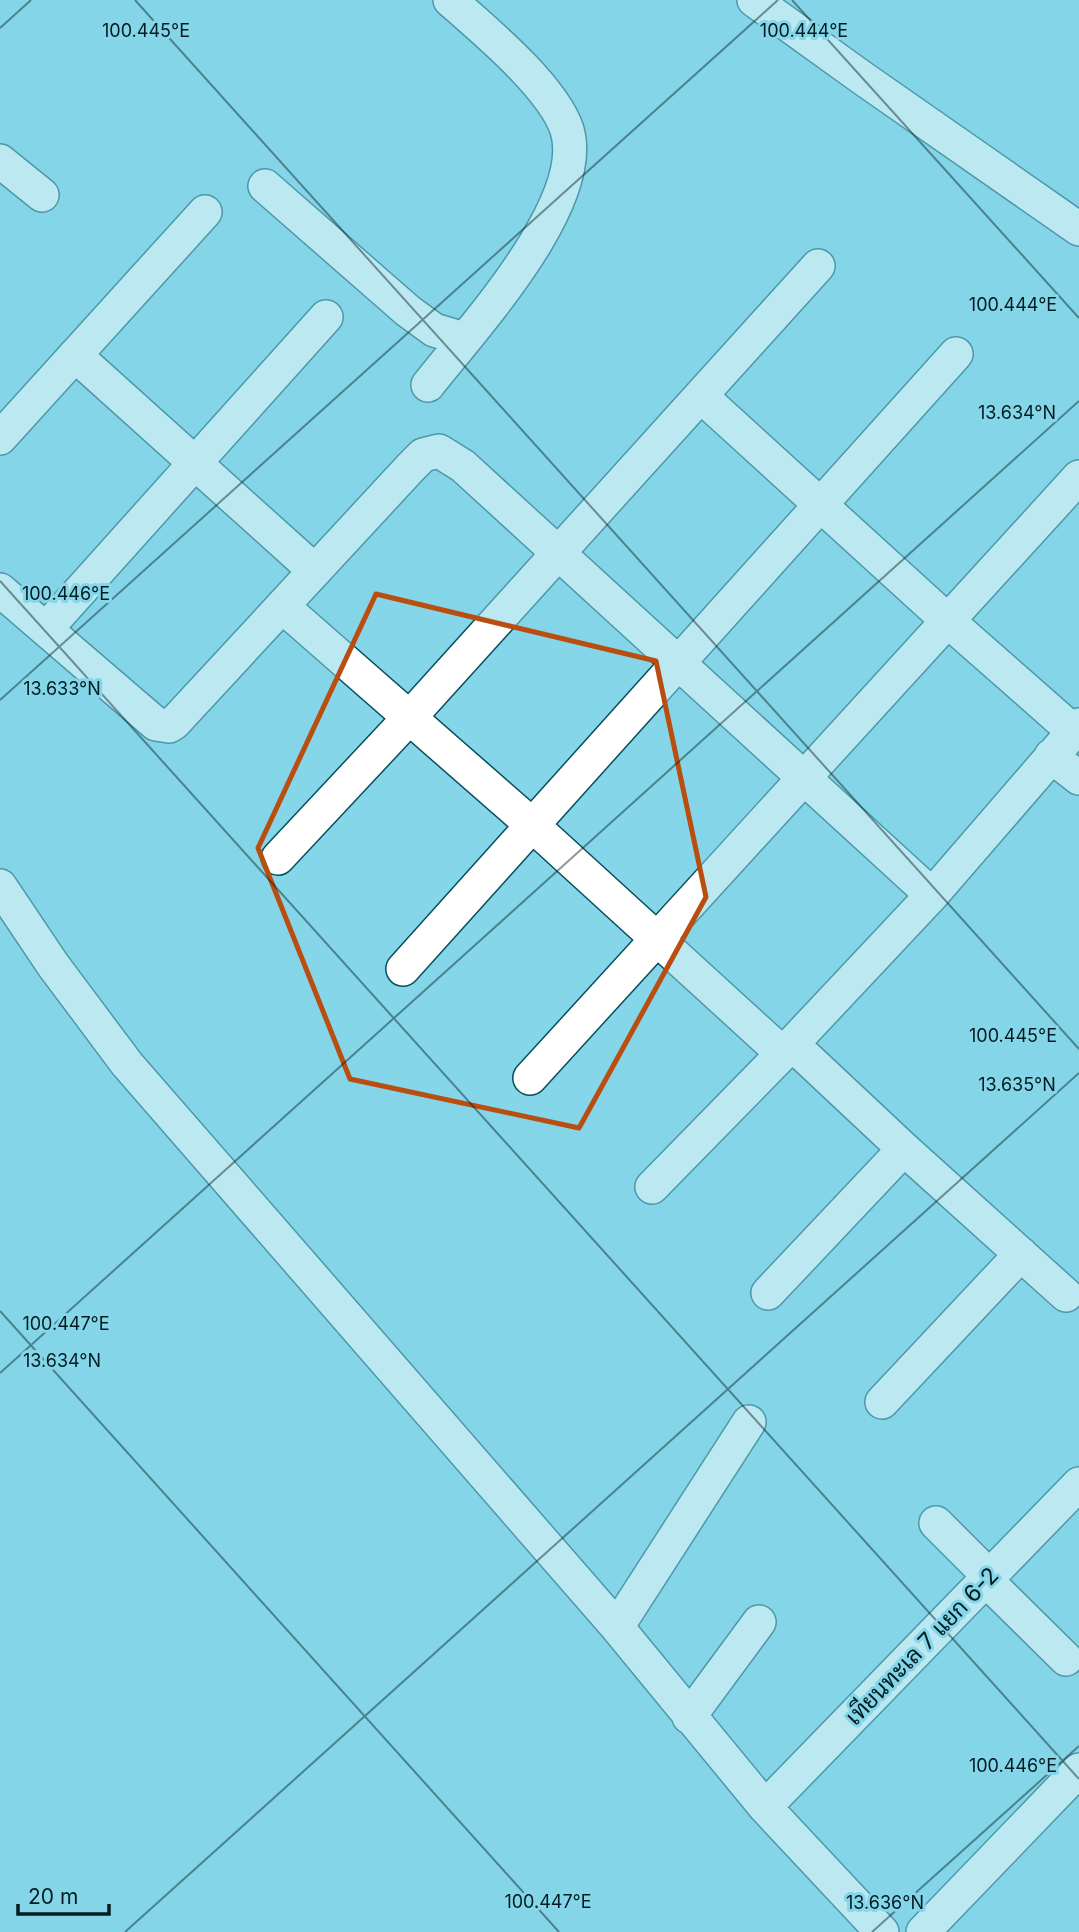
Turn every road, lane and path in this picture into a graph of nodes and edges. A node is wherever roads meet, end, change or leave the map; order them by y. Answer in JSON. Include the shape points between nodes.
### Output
{"nodes":[{"id":1,"x":450,"y":0,"type":"edge"},
{"id":2,"x":754,"y":0,"type":"edge"},
{"id":3,"x":0,"y":161,"type":"edge"},
{"id":4,"x":265,"y":186,"type":"dead end"},
{"id":5,"x":42,"y":195,"type":"dead end"},
{"id":6,"x":205,"y":212,"type":"dead end"},
{"id":7,"x":1079,"y":229,"type":"edge"},
{"id":8,"x":818,"y":266,"type":"dead end"},
{"id":9,"x":326,"y":317,"type":"dead end"},
{"id":10,"x":464,"y":339,"type":"junction"},
{"id":11,"x":956,"y":354,"type":"dead end"},
{"id":12,"x":75,"y":355,"type":"junction"},
{"id":13,"x":428,"y":385,"type":"dead end"},
{"id":14,"x":701,"y":396,"type":"junction"},
{"id":15,"x":0,"y":438,"type":"edge"},
{"id":16,"x":195,"y":463,"type":"junction"},
{"id":17,"x":1079,"y":477,"type":"edge"},
{"id":18,"x":820,"y":503,"type":"junction"},
{"id":19,"x":559,"y":553,"type":"junction"},
{"id":20,"x":315,"y":571,"type":"junction"},
{"id":21,"x":0,"y":590,"type":"edge"},
{"id":22,"x":282,"y":606,"type":"junction"},
{"id":23,"x":948,"y":621,"type":"junction"},
{"id":24,"x":46,"y":629,"type":"junction"},
{"id":25,"x":677,"y":662,"type":"junction"},
{"id":26,"x":409,"y":718,"type":"junction"},
{"id":27,"x":1076,"y":728,"type":"edge"},
{"id":28,"x":1051,"y":756,"type":"junction"},
{"id":29,"x":1079,"y":778,"type":"edge"},
{"id":30,"x":805,"y":779,"type":"junction"},
{"id":31,"x":531,"y":824,"type":"junction"},
{"id":32,"x":278,"y":858,"type":"dead end"},
{"id":33,"x":0,"y":886,"type":"edge"},
{"id":34,"x":932,"y":895,"type":"junction"},
{"id":35,"x":657,"y":940,"type":"junction"},
{"id":36,"x":403,"y":969,"type":"dead end"},
{"id":37,"x":787,"y":1049,"type":"junction"},
{"id":38,"x":530,"y":1078,"type":"dead end"},
{"id":39,"x":904,"y":1149,"type":"junction"},
{"id":40,"x":652,"y":1187,"type":"dead end"},
{"id":41,"x":1021,"y":1254,"type":"junction"},
{"id":42,"x":768,"y":1293,"type":"dead end"},
{"id":43,"x":1066,"y":1295,"type":"dead end"},
{"id":44,"x":883,"y":1402,"type":"dead end"},
{"id":45,"x":749,"y":1422,"type":"dead end"},
{"id":46,"x":1079,"y":1484,"type":"edge"},
{"id":47,"x":936,"y":1523,"type":"dead end"},
{"id":48,"x":988,"y":1578,"type":"junction"},
{"id":49,"x":759,"y":1622,"type":"dead end"},
{"id":50,"x":617,"y":1627,"type":"junction"},
{"id":51,"x":1066,"y":1659,"type":"dead end"},
{"id":52,"x":689,"y":1717,"type":"junction"},
{"id":53,"x":1079,"y":1770,"type":"edge"},
{"id":54,"x":765,"y":1807,"type":"junction"},
{"id":55,"x":882,"y":1932,"type":"edge"},
{"id":56,"x":923,"y":1932,"type":"edge"}],
"edges":[{"from":1,"to":10,"type":"street","via":[[539,83],[557,110],[570,147],[563,188],[528,257]]},
{"from":2,"to":7,"type":"street"},
{"from":3,"to":5,"type":"street"},
{"from":4,"to":10,"type":"street","via":[[408,311],[434,330]]},
{"from":6,"to":12,"type":"street"},
{"from":8,"to":14,"type":"street"},
{"from":9,"to":16,"type":"street"},
{"from":10,"to":13,"type":"street"},
{"from":11,"to":18,"type":"street"},
{"from":12,"to":15,"type":"street"},
{"from":12,"to":16,"type":"street"},
{"from":14,"to":18,"type":"street"},
{"from":14,"to":19,"type":"street"},
{"from":16,"to":20,"type":"street"},
{"from":16,"to":24,"type":"street"},
{"from":17,"to":23,"type":"street"},
{"from":18,"to":23,"type":"street"},
{"from":18,"to":25,"type":"street"},
{"from":19,"to":20,"type":"street","via":[[463,466],[439,451],[423,455]]},
{"from":19,"to":25,"type":"street"},
{"from":19,"to":26,"type":"street"},
{"from":20,"to":22,"type":"street"},
{"from":21,"to":24,"type":"street"},
{"from":22,"to":24,"type":"street","via":[[169,726],[156,723]]},
{"from":22,"to":26,"type":"street"},
{"from":23,"to":27,"type":"street"},
{"from":23,"to":30,"type":"street"},
{"from":25,"to":30,"type":"street"},
{"from":25,"to":31,"type":"street"},
{"from":26,"to":31,"type":"street"},
{"from":26,"to":32,"type":"street"},
{"from":27,"to":28,"type":"street"},
{"from":28,"to":29,"type":"street"},
{"from":28,"to":34,"type":"street"},
{"from":30,"to":34,"type":"street"},
{"from":30,"to":35,"type":"street"},
{"from":31,"to":35,"type":"street"},
{"from":31,"to":36,"type":"street"},
{"from":33,"to":50,"type":"street","via":[[127,1064]]},
{"from":34,"to":37,"type":"street"},
{"from":35,"to":37,"type":"street"},
{"from":35,"to":38,"type":"street"},
{"from":37,"to":39,"type":"street"},
{"from":37,"to":40,"type":"street"},
{"from":39,"to":41,"type":"street"},
{"from":39,"to":42,"type":"street"},
{"from":41,"to":43,"type":"street"},
{"from":41,"to":44,"type":"street"},
{"from":45,"to":50,"type":"street"},
{"from":46,"to":48,"type":"street","name":"เทียนทะเล 7 แยก 6-2"},
{"from":47,"to":48,"type":"street"},
{"from":48,"to":51,"type":"street"},
{"from":48,"to":54,"type":"street","name":"เทียนทะเล 7 แยก 6-2"},
{"from":49,"to":52,"type":"street"},
{"from":50,"to":52,"type":"street"},
{"from":52,"to":54,"type":"street"},
{"from":53,"to":56,"type":"street"},
{"from":54,"to":55,"type":"street"}]}
